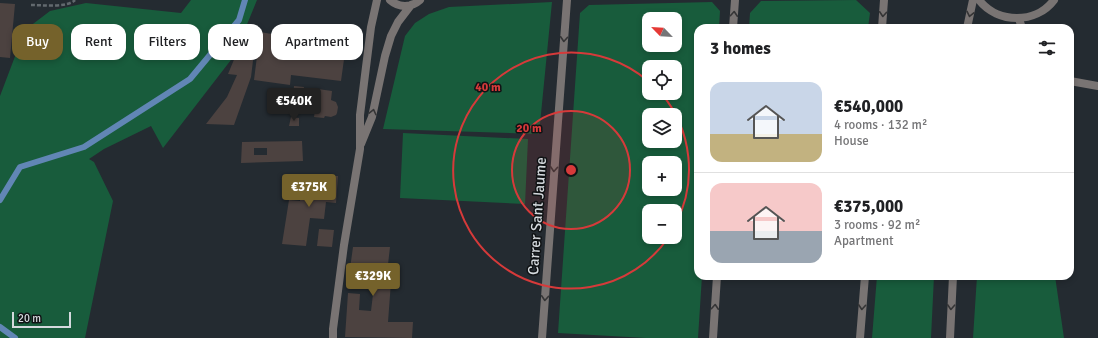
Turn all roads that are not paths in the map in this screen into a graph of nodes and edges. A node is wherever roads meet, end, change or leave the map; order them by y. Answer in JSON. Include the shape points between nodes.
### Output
{"nodes":[{"id":1,"x":377,"y":0,"type":"edge"},
{"id":2,"x":390,"y":0,"type":"edge"},
{"id":3,"x":420,"y":0,"type":"edge"},
{"id":4,"x":567,"y":0,"type":"edge"},
{"id":5,"x":735,"y":0,"type":"edge"},
{"id":6,"x":884,"y":0,"type":"edge"},
{"id":7,"x":973,"y":0,"type":"edge"},
{"id":8,"x":979,"y":0,"type":"edge"},
{"id":9,"x":1054,"y":0,"type":"edge"},
{"id":10,"x":411,"y":5,"type":"junction"},
{"id":11,"x":1019,"y":19,"type":"junction"},
{"id":12,"x":733,"y":24,"type":"edge"},
{"id":13,"x":882,"y":24,"type":"edge"},
{"id":14,"x":968,"y":24,"type":"edge"},
{"id":15,"x":1021,"y":24,"type":"edge"},
{"id":16,"x":1074,"y":82,"type":"edge"},
{"id":17,"x":1098,"y":86,"type":"edge"},
{"id":18,"x":360,"y":149,"type":"junction"},
{"id":19,"x":717,"y":280,"type":"edge"},
{"id":20,"x":864,"y":280,"type":"edge"},
{"id":21,"x":953,"y":280,"type":"edge"},
{"id":22,"x":334,"y":338,"type":"edge"},
{"id":23,"x":542,"y":338,"type":"edge"},
{"id":24,"x":713,"y":338,"type":"edge"},
{"id":25,"x":860,"y":338,"type":"edge"},
{"id":26,"x":950,"y":338,"type":"edge"}],
"edges":[{"from":1,"to":18,"type":"street","via":[[360,115]]},
{"from":2,"to":10,"type":"street","via":[[398,5]]},
{"from":3,"to":10,"type":"street"},
{"from":4,"to":23,"type":"street","name":"Carrer Sant Jaume","one_way":true},
{"from":12,"to":5,"type":"street","one_way":true},
{"from":6,"to":13,"type":"street","one_way":true},
{"from":7,"to":14,"type":"street","one_way":true},
{"from":8,"to":11,"type":"street","via":[[993,13]]},
{"from":9,"to":11,"type":"street","via":[[1044,10]]},
{"from":18,"to":10,"type":"street","one_way":true,"via":[[372,117],[390,36]]},
{"from":11,"to":15,"type":"street"},
{"from":16,"to":17,"type":"street"},
{"from":18,"to":22,"type":"street","via":[[341,261]]},
{"from":24,"to":19,"type":"street","one_way":true},
{"from":20,"to":25,"type":"street","one_way":true},
{"from":21,"to":26,"type":"street","one_way":true}]}
